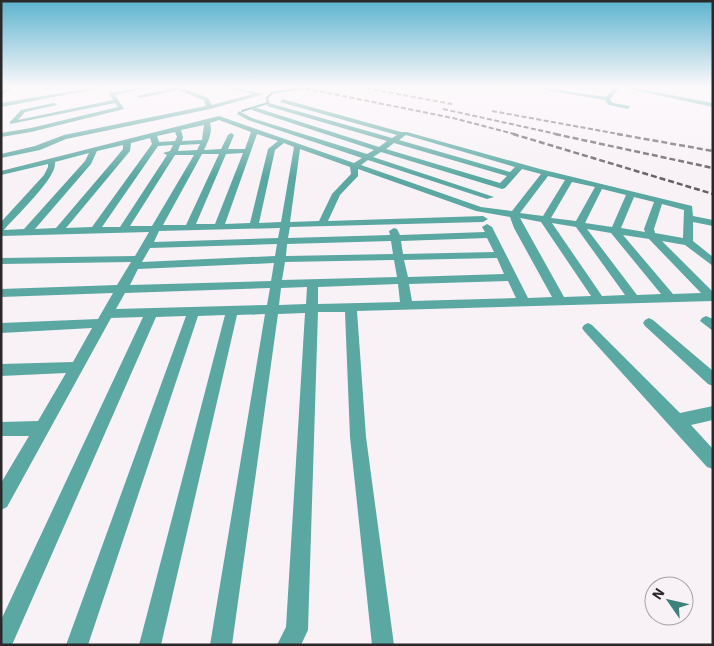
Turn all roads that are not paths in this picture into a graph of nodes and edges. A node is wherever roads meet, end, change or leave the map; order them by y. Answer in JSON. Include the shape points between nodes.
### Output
{"nodes":[{"id":1,"x":17,"y":117,"type":"edge"},
{"id":2,"x":40,"y":117,"type":"edge"},
{"id":3,"x":84,"y":117,"type":"edge"},
{"id":4,"x":161,"y":117,"type":"edge"},
{"id":5,"x":222,"y":117,"type":"edge"},
{"id":6,"x":247,"y":117,"type":"edge"},
{"id":7,"x":278,"y":117,"type":"edge"},
{"id":8,"x":311,"y":117,"type":"edge"},
{"id":9,"x":340,"y":117,"type":"edge"},
{"id":10,"x":219,"y":118,"type":"junction"},
{"id":11,"x":206,"y":122,"type":"junction"},
{"id":12,"x":12,"y":123,"type":"junction"},
{"id":13,"x":177,"y":129,"type":"junction"},
{"id":14,"x":255,"y":131,"type":"junction"},
{"id":15,"x":1,"y":134,"type":"edge"},
{"id":16,"x":153,"y":135,"type":"junction"},
{"id":17,"x":231,"y":135,"type":"dead end"},
{"id":18,"x":402,"y":135,"type":"junction"},
{"id":19,"x":282,"y":141,"type":"junction"},
{"id":20,"x":394,"y":141,"type":"junction"},
{"id":21,"x":127,"y":142,"type":"junction"},
{"id":22,"x":178,"y":143,"type":"junction"},
{"id":23,"x":156,"y":144,"type":"junction"},
{"id":24,"x":202,"y":147,"type":"junction"},
{"id":25,"x":297,"y":147,"type":"junction"},
{"id":26,"x":382,"y":149,"type":"junction"},
{"id":27,"x":94,"y":150,"type":"junction"},
{"id":28,"x":224,"y":151,"type":"junction"},
{"id":29,"x":248,"y":151,"type":"junction"},
{"id":30,"x":172,"y":153,"type":"junction"},
{"id":31,"x":150,"y":154,"type":"junction"},
{"id":32,"x":1,"y":156,"type":"edge"},
{"id":33,"x":368,"y":157,"type":"junction"},
{"id":34,"x":51,"y":161,"type":"junction"},
{"id":35,"x":354,"y":166,"type":"junction"},
{"id":36,"x":520,"y":166,"type":"junction"},
{"id":37,"x":546,"y":173,"type":"junction"},
{"id":38,"x":2,"y":175,"type":"edge"},
{"id":39,"x":512,"y":175,"type":"junction"},
{"id":40,"x":570,"y":179,"type":"junction"},
{"id":41,"x":502,"y":186,"type":"junction"},
{"id":42,"x":600,"y":186,"type":"junction"},
{"id":43,"x":631,"y":194,"type":"junction"},
{"id":44,"x":490,"y":198,"type":"junction"},
{"id":45,"x":659,"y":201,"type":"junction"},
{"id":46,"x":481,"y":214,"type":"junction"},
{"id":47,"x":514,"y":215,"type":"junction"},
{"id":48,"x":688,"y":218,"type":"junction"},
{"id":49,"x":545,"y":220,"type":"junction"},
{"id":50,"x":393,"y":222,"type":"junction"},
{"id":51,"x":713,"y":223,"type":"edge"},
{"id":52,"x":284,"y":224,"type":"junction"},
{"id":53,"x":322,"y":224,"type":"junction"},
{"id":54,"x":254,"y":225,"type":"junction"},
{"id":55,"x":579,"y":225,"type":"junction"},
{"id":56,"x":219,"y":226,"type":"junction"},
{"id":57,"x":190,"y":227,"type":"junction"},
{"id":58,"x":1,"y":228,"type":"edge"},
{"id":59,"x":157,"y":228,"type":"junction"},
{"id":60,"x":123,"y":229,"type":"junction"},
{"id":61,"x":95,"y":230,"type":"junction"},
{"id":62,"x":59,"y":231,"type":"junction"},
{"id":63,"x":615,"y":231,"type":"junction"},
{"id":64,"x":27,"y":232,"type":"junction"},
{"id":65,"x":1,"y":233,"type":"edge"},
{"id":66,"x":491,"y":235,"type":"junction"},
{"id":67,"x":395,"y":237,"type":"junction"},
{"id":68,"x":654,"y":238,"type":"junction"},
{"id":69,"x":282,"y":240,"type":"junction"},
{"id":70,"x":688,"y":242,"type":"junction"},
{"id":71,"x":147,"y":246,"type":"junction"},
{"id":72,"x":501,"y":255,"type":"junction"},
{"id":73,"x":399,"y":258,"type":"junction"},
{"id":74,"x":279,"y":259,"type":"junction"},
{"id":75,"x":711,"y":260,"type":"edge"},
{"id":76,"x":1,"y":261,"type":"edge"},
{"id":77,"x":138,"y":262,"type":"junction"},
{"id":78,"x":511,"y":277,"type":"junction"},
{"id":79,"x":403,"y":280,"type":"junction"},
{"id":80,"x":313,"y":282,"type":"junction"},
{"id":81,"x":275,"y":283,"type":"junction"},
{"id":82,"x":122,"y":290,"type":"junction"},
{"id":83,"x":1,"y":293,"type":"edge"},
{"id":84,"x":712,"y":297,"type":"edge"},
{"id":85,"x":670,"y":298,"type":"junction"},
{"id":86,"x":634,"y":299,"type":"junction"},
{"id":87,"x":599,"y":300,"type":"junction"},
{"id":88,"x":560,"y":301,"type":"junction"},
{"id":89,"x":524,"y":302,"type":"junction"},
{"id":90,"x":407,"y":305,"type":"junction"},
{"id":91,"x":350,"y":306,"type":"junction"},
{"id":92,"x":312,"y":308,"type":"junction"},
{"id":93,"x":271,"y":309,"type":"junction"},
{"id":94,"x":232,"y":310,"type":"junction"},
{"id":95,"x":194,"y":311,"type":"junction"},
{"id":96,"x":152,"y":312,"type":"junction"},
{"id":97,"x":105,"y":318,"type":"junction"},
{"id":98,"x":649,"y":323,"type":"dead end"},
{"id":99,"x":1,"y":328,"type":"edge"},
{"id":100,"x":588,"y":328,"type":"dead end"},
{"id":101,"x":78,"y":367,"type":"junction"},
{"id":102,"x":1,"y":370,"type":"edge"},
{"id":103,"x":713,"y":380,"type":"edge"},
{"id":104,"x":713,"y":413,"type":"edge"},
{"id":105,"x":677,"y":421,"type":"junction"},
{"id":106,"x":43,"y":428,"type":"junction"},
{"id":107,"x":1,"y":429,"type":"edge"},
{"id":108,"x":713,"y":461,"type":"edge"},
{"id":109,"x":7,"y":481,"type":"edge"},
{"id":110,"x":1,"y":501,"type":"edge"},
{"id":111,"x":1,"y":645,"type":"edge"},
{"id":112,"x":76,"y":645,"type":"edge"},
{"id":113,"x":150,"y":645,"type":"edge"},
{"id":114,"x":221,"y":645,"type":"edge"},
{"id":115,"x":288,"y":645,"type":"edge"},
{"id":116,"x":383,"y":645,"type":"edge"}],
"edges":[{"from":1,"to":12,"type":"street"},
{"from":2,"to":12,"type":"street"},
{"from":3,"to":15,"type":"street"},
{"from":4,"to":32,"type":"street","via":[[64,137],[37,148]]},
{"from":5,"to":10,"type":"street"},
{"from":6,"to":33,"type":"street"},
{"from":7,"to":26,"type":"street"},
{"from":8,"to":20,"type":"street"},
{"from":9,"to":18,"type":"street"},
{"from":10,"to":11,"type":"street"},
{"from":10,"to":14,"type":"street"},
{"from":11,"to":13,"type":"street"},
{"from":11,"to":24,"type":"street","via":[[208,126]]},
{"from":12,"to":15,"type":"street"},
{"from":13,"to":16,"type":"street"},
{"from":13,"to":22,"type":"street"},
{"from":14,"to":19,"type":"street"},
{"from":14,"to":29,"type":"street"},
{"from":16,"to":21,"type":"street"},
{"from":16,"to":23,"type":"street"},
{"from":17,"to":28,"type":"street"},
{"from":18,"to":20,"type":"street"},
{"from":18,"to":36,"type":"street","via":[[405,133]]},
{"from":19,"to":25,"type":"street"},
{"from":19,"to":54,"type":"street","via":[[272,149]]},
{"from":20,"to":26,"type":"street"},
{"from":20,"to":39,"type":"street"},
{"from":21,"to":27,"type":"street"},
{"from":21,"to":62,"type":"street","via":[[128,148]]},
{"from":22,"to":23,"type":"street"},
{"from":22,"to":24,"type":"street"},
{"from":22,"to":30,"type":"street"},
{"from":23,"to":31,"type":"street"},
{"from":24,"to":28,"type":"street"},
{"from":24,"to":30,"type":"street"},
{"from":24,"to":59,"type":"street"},
{"from":25,"to":35,"type":"street"},
{"from":25,"to":52,"type":"street"},
{"from":26,"to":33,"type":"street"},
{"from":26,"to":41,"type":"street"},
{"from":27,"to":34,"type":"street"},
{"from":27,"to":64,"type":"street","via":[[88,162]]},
{"from":28,"to":29,"type":"street"},
{"from":28,"to":57,"type":"street"},
{"from":29,"to":56,"type":"street"},
{"from":30,"to":31,"type":"street"},
{"from":30,"to":60,"type":"street"},
{"from":31,"to":61,"type":"street"},
{"from":33,"to":35,"type":"street"},
{"from":33,"to":44,"type":"street"},
{"from":34,"to":38,"type":"street"},
{"from":34,"to":58,"type":"street","via":[[52,167],[47,176]]},
{"from":35,"to":46,"type":"street"},
{"from":35,"to":53,"type":"street","via":[[355,174],[336,194]]},
{"from":36,"to":37,"type":"street"},
{"from":36,"to":39,"type":"street"},
{"from":37,"to":40,"type":"street"},
{"from":37,"to":47,"type":"street"},
{"from":39,"to":41,"type":"street"},
{"from":40,"to":42,"type":"street"},
{"from":40,"to":49,"type":"street"},
{"from":41,"to":44,"type":"street"},
{"from":42,"to":43,"type":"street"},
{"from":42,"to":55,"type":"street"},
{"from":43,"to":45,"type":"street"},
{"from":43,"to":63,"type":"street"},
{"from":44,"to":46,"type":"street"},
{"from":45,"to":48,"type":"street","via":[[689,208]]},
{"from":45,"to":68,"type":"street","via":[[649,229]]},
{"from":46,"to":47,"type":"street"},
{"from":46,"to":50,"type":"street"},
{"from":46,"to":66,"type":"street"},
{"from":47,"to":49,"type":"street"},
{"from":47,"to":88,"type":"street"},
{"from":48,"to":51,"type":"street"},
{"from":48,"to":70,"type":"street"},
{"from":49,"to":55,"type":"street"},
{"from":49,"to":87,"type":"street"},
{"from":50,"to":53,"type":"street"},
{"from":50,"to":67,"type":"street"},
{"from":52,"to":53,"type":"street"},
{"from":52,"to":54,"type":"street"},
{"from":52,"to":69,"type":"street"},
{"from":54,"to":56,"type":"street"},
{"from":55,"to":63,"type":"street"},
{"from":55,"to":86,"type":"street"},
{"from":56,"to":57,"type":"street"},
{"from":57,"to":59,"type":"street"},
{"from":59,"to":60,"type":"street"},
{"from":59,"to":71,"type":"street"},
{"from":60,"to":61,"type":"street"},
{"from":61,"to":62,"type":"street"},
{"from":62,"to":64,"type":"street"},
{"from":63,"to":68,"type":"street"},
{"from":63,"to":85,"type":"street"},
{"from":64,"to":65,"type":"street"},
{"from":66,"to":67,"type":"street"},
{"from":66,"to":72,"type":"street"},
{"from":67,"to":69,"type":"street"},
{"from":67,"to":73,"type":"street"},
{"from":68,"to":70,"type":"street"},
{"from":68,"to":84,"type":"street"},
{"from":69,"to":71,"type":"street"},
{"from":69,"to":74,"type":"street"},
{"from":70,"to":75,"type":"street"},
{"from":71,"to":77,"type":"street"},
{"from":72,"to":73,"type":"street"},
{"from":72,"to":78,"type":"street"},
{"from":73,"to":74,"type":"street"},
{"from":73,"to":79,"type":"street"},
{"from":74,"to":77,"type":"street"},
{"from":74,"to":81,"type":"street"},
{"from":76,"to":77,"type":"street"},
{"from":77,"to":82,"type":"street"},
{"from":78,"to":79,"type":"street"},
{"from":78,"to":89,"type":"street"},
{"from":79,"to":80,"type":"street"},
{"from":79,"to":90,"type":"street"},
{"from":80,"to":81,"type":"street"},
{"from":80,"to":92,"type":"street"},
{"from":81,"to":82,"type":"street"},
{"from":81,"to":93,"type":"street"},
{"from":82,"to":83,"type":"street"},
{"from":82,"to":97,"type":"street"},
{"from":84,"to":85,"type":"street"},
{"from":85,"to":86,"type":"street"},
{"from":86,"to":87,"type":"street"},
{"from":87,"to":88,"type":"street"},
{"from":88,"to":89,"type":"street"},
{"from":89,"to":90,"type":"street"},
{"from":90,"to":91,"type":"street"},
{"from":91,"to":92,"type":"street"},
{"from":91,"to":116,"type":"street","via":[[360,427],[358,436]]},
{"from":92,"to":93,"type":"street"},
{"from":92,"to":115,"type":"street","via":[[298,630]]},
{"from":93,"to":94,"type":"street"},
{"from":93,"to":114,"type":"street"},
{"from":94,"to":95,"type":"street"},
{"from":94,"to":113,"type":"street"},
{"from":95,"to":96,"type":"street"},
{"from":95,"to":112,"type":"street"},
{"from":96,"to":97,"type":"street"},
{"from":96,"to":111,"type":"street"},
{"from":97,"to":99,"type":"street"},
{"from":97,"to":101,"type":"street"},
{"from":98,"to":103,"type":"street"},
{"from":100,"to":105,"type":"street"},
{"from":101,"to":102,"type":"street"},
{"from":101,"to":106,"type":"street"},
{"from":104,"to":105,"type":"street"},
{"from":105,"to":108,"type":"street"},
{"from":106,"to":107,"type":"street"},
{"from":106,"to":109,"type":"street"},
{"from":109,"to":110,"type":"street"}]}
